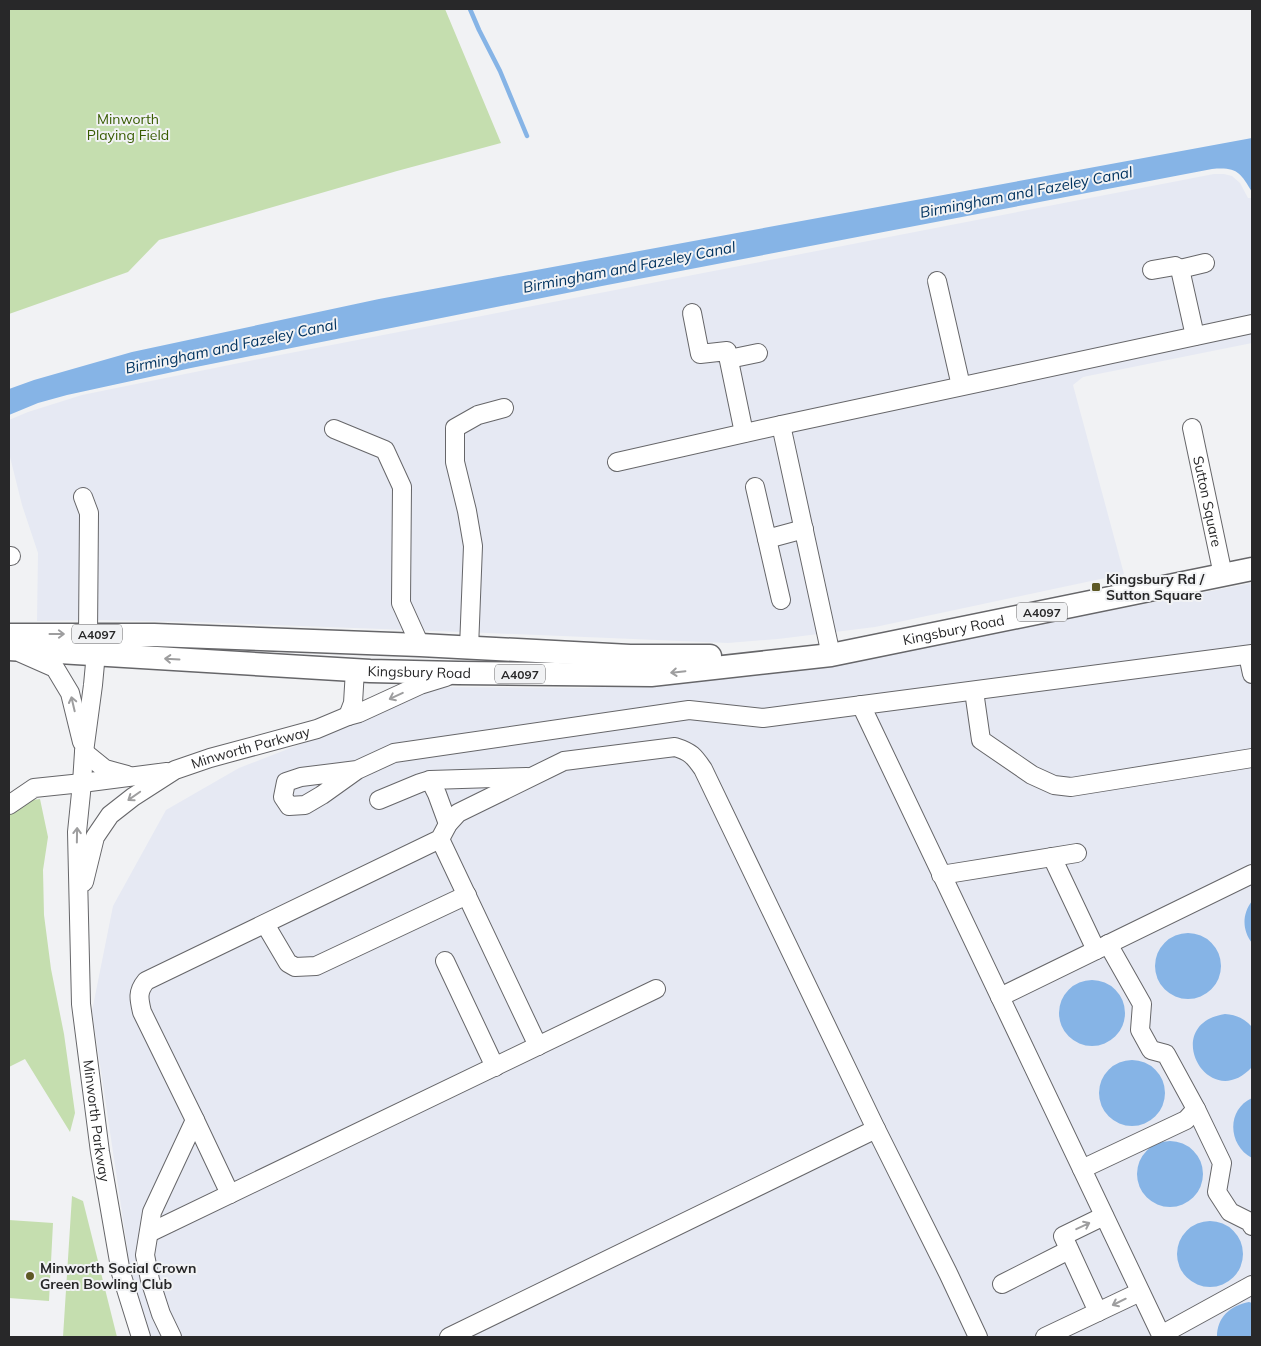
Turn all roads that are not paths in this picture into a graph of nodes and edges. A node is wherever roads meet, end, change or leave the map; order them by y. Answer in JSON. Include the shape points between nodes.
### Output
{"nodes":[{"id":1,"x":1205,"y":263,"type":"dead end"},
{"id":2,"x":1180,"y":269,"type":"junction"},
{"id":3,"x":1152,"y":270,"type":"dead end"},
{"id":4,"x":938,"y":281,"type":"dead end"},
{"id":5,"x":692,"y":313,"type":"dead end"},
{"id":6,"x":1252,"y":324,"type":"edge"},
{"id":7,"x":1195,"y":336,"type":"junction"},
{"id":8,"x":758,"y":353,"type":"dead end"},
{"id":9,"x":728,"y":359,"type":"junction"},
{"id":10,"x":961,"y":386,"type":"junction"},
{"id":11,"x":504,"y":408,"type":"dead end"},
{"id":12,"x":781,"y":425,"type":"junction"},
{"id":13,"x":1192,"y":428,"type":"dead end"},
{"id":14,"x":334,"y":429,"type":"dead end"},
{"id":15,"x":744,"y":433,"type":"junction"},
{"id":16,"x":617,"y":462,"type":"dead end"},
{"id":17,"x":755,"y":487,"type":"dead end"},
{"id":18,"x":83,"y":496,"type":"dead end"},
{"id":19,"x":804,"y":529,"type":"junction"},
{"id":20,"x":767,"y":539,"type":"junction"},
{"id":21,"x":1252,"y":569,"type":"edge"},
{"id":22,"x":1223,"y":574,"type":"junction"},
{"id":23,"x":781,"y":600,"type":"dead end"},
{"id":24,"x":185,"y":637,"type":"junction"},
{"id":25,"x":93,"y":641,"type":"junction"},
{"id":26,"x":10,"y":645,"type":"edge"},
{"id":27,"x":420,"y":645,"type":"junction"},
{"id":28,"x":469,"y":648,"type":"junction"},
{"id":29,"x":1250,"y":654,"type":"edge"},
{"id":30,"x":831,"y":656,"type":"junction"},
{"id":31,"x":355,"y":670,"type":"junction"},
{"id":32,"x":389,"y":672,"type":"junction"},
{"id":33,"x":458,"y":674,"type":"junction"},
{"id":34,"x":1252,"y":674,"type":"edge"},
{"id":35,"x":651,"y":675,"type":"junction"},
{"id":36,"x":974,"y":690,"type":"junction"},
{"id":37,"x":861,"y":705,"type":"junction"},
{"id":38,"x":348,"y":716,"type":"junction"},
{"id":39,"x":84,"y":752,"type":"junction"},
{"id":40,"x":1252,"y":758,"type":"edge"},
{"id":41,"x":175,"y":770,"type":"junction"},
{"id":42,"x":357,"y":770,"type":"dead end"},
{"id":43,"x":131,"y":776,"type":"junction"},
{"id":44,"x":533,"y":776,"type":"junction"},
{"id":45,"x":430,"y":780,"type":"junction"},
{"id":46,"x":82,"y":783,"type":"junction"},
{"id":47,"x":379,"y":800,"type":"dead end"},
{"id":48,"x":9,"y":805,"type":"edge"},
{"id":49,"x":444,"y":832,"type":"junction"},
{"id":50,"x":1077,"y":853,"type":"dead end"},
{"id":51,"x":1052,"y":857,"type":"junction"},
{"id":52,"x":1252,"y":874,"type":"edge"},
{"id":53,"x":941,"y":875,"type":"junction"},
{"id":54,"x":467,"y":896,"type":"junction"},
{"id":55,"x":79,"y":902,"type":"junction"},
{"id":56,"x":265,"y":924,"type":"junction"},
{"id":57,"x":1102,"y":947,"type":"junction"},
{"id":58,"x":445,"y":961,"type":"dead end"},
{"id":59,"x":656,"y":989,"type":"dead end"},
{"id":60,"x":1000,"y":997,"type":"junction"},
{"id":61,"x":538,"y":1046,"type":"junction"},
{"id":62,"x":495,"y":1067,"type":"junction"},
{"id":63,"x":1196,"y":1108,"type":"junction"},
{"id":64,"x":195,"y":1120,"type":"junction"},
{"id":65,"x":876,"y":1129,"type":"junction"},
{"id":66,"x":1082,"y":1169,"type":"junction"},
{"id":67,"x":230,"y":1194,"type":"junction"},
{"id":68,"x":1104,"y":1216,"type":"junction"},
{"id":69,"x":1252,"y":1226,"type":"edge"},
{"id":70,"x":149,"y":1233,"type":"junction"},
{"id":71,"x":1066,"y":1243,"type":"junction"},
{"id":72,"x":1002,"y":1284,"type":"dead end"},
{"id":73,"x":1252,"y":1285,"type":"edge"},
{"id":74,"x":1140,"y":1292,"type":"junction"},
{"id":75,"x":1098,"y":1312,"type":"junction"},
{"id":76,"x":1161,"y":1336,"type":"edge"},
{"id":77,"x":141,"y":1337,"type":"edge"},
{"id":78,"x":172,"y":1337,"type":"edge"},
{"id":79,"x":449,"y":1337,"type":"edge"},
{"id":80,"x":978,"y":1337,"type":"edge"},
{"id":81,"x":1045,"y":1337,"type":"edge"}],
"edges":[{"from":1,"to":2,"type":"street"},
{"from":2,"to":3,"type":"street","via":[[1175,266]]},
{"from":2,"to":7,"type":"street"},
{"from":4,"to":10,"type":"street"},
{"from":5,"to":9,"type":"street","via":[[700,354],[727,351]]},
{"from":6,"to":7,"type":"street"},
{"from":7,"to":10,"type":"street"},
{"from":8,"to":9,"type":"street"},
{"from":9,"to":15,"type":"street"},
{"from":10,"to":12,"type":"street"},
{"from":11,"to":28,"type":"street","via":[[478,415],[455,428],[455,462],[472,546]]},
{"from":12,"to":15,"type":"street"},
{"from":12,"to":19,"type":"street"},
{"from":13,"to":22,"type":"street","name":"Sutton Square"},
{"from":14,"to":27,"type":"street","via":[[385,450],[402,487],[401,603]]},
{"from":15,"to":16,"type":"street"},
{"from":17,"to":20,"type":"street"},
{"from":18,"to":25,"type":"street","name":"Minworth Parkway","via":[[89,513]]},
{"from":19,"to":20,"type":"street"},
{"from":19,"to":30,"type":"street"},
{"from":20,"to":23,"type":"street"},
{"from":21,"to":22,"type":"main road","name":"Kingsbury Road","number":"A4097"},
{"from":22,"to":30,"type":"main road","name":"Kingsbury Road","number":"A4097"},
{"from":24,"to":25,"type":"main road","name":"Kingsbury Road","number":"A4097"},
{"from":24,"to":27,"type":"main road","name":"Kingsbury Road","number":"A4097"},
{"from":24,"to":31,"type":"main road","via":[[229,650],[334,656],[346,660]]},
{"from":25,"to":26,"type":"main road","name":"Kingsbury Road","number":"A4097"},
{"from":31,"to":25,"type":"main road","name":"Kingsbury Road","number":"A4097","one_way":true},
{"from":25,"to":39,"type":"street","name":"Minworth Parkway","via":[[93,685]]},
{"from":39,"to":26,"type":"street","name":"Minworth Parkway","one_way":true,"via":[[70,693],[55,668]]},
{"from":27,"to":28,"type":"main road","name":"Kingsbury Road","number":"A4097"},
{"from":27,"to":32,"type":"main road"},
{"from":27,"to":35,"type":"main road","via":[[423,659],[584,666]]},
{"from":28,"to":30,"type":"main road","name":"Kingsbury Road","number":"A4097","via":[[630,656]]},
{"from":29,"to":34,"type":"street"},
{"from":29,"to":36,"type":"street"},
{"from":30,"to":35,"type":"main road","name":"Kingsbury Road","number":"A4097","one_way":true},
{"from":31,"to":32,"type":"main road","name":"Kingsbury Road","number":"A4097"},
{"from":31,"to":38,"type":"street","via":[[353,703]]},
{"from":32,"to":33,"type":"main road","name":"Kingsbury Road","number":"A4097"},
{"from":33,"to":35,"type":"main road","name":"Kingsbury Road","number":"A4097"},
{"from":33,"to":38,"type":"street","name":"Minworth Parkway","one_way":true,"via":[[420,685]]},
{"from":36,"to":37,"type":"street"},
{"from":36,"to":40,"type":"street","via":[[981,740],[1032,775],[1054,785],[1071,787]]},
{"from":37,"to":42,"type":"street","via":[[763,718],[689,710],[394,753]]},
{"from":37,"to":53,"type":"street"},
{"from":38,"to":41,"type":"street","name":"Minworth Parkway","via":[[317,730]]},
{"from":39,"to":43,"type":"street","via":[[105,769]]},
{"from":39,"to":46,"type":"street","name":"Minworth Parkway"},
{"from":41,"to":43,"type":"street"},
{"from":41,"to":55,"type":"street","name":"Minworth Parkway","one_way":true,"via":[[133,796],[110,815],[95,837]]},
{"from":43,"to":46,"type":"street"},
{"from":44,"to":45,"type":"street"},
{"from":44,"to":49,"type":"street","via":[[458,814]]},
{"from":44,"to":65,"type":"street","via":[[564,761],[666,748],[687,750],[695,757]]},
{"from":45,"to":47,"type":"street"},
{"from":45,"to":49,"type":"street","via":[[437,794]]},
{"from":46,"to":48,"type":"street","via":[[34,788]]},
{"from":55,"to":46,"type":"street","name":"Minworth Parkway","one_way":true,"via":[[77,832]]},
{"from":49,"to":54,"type":"street"},
{"from":49,"to":56,"type":"street"},
{"from":50,"to":51,"type":"street"},
{"from":51,"to":53,"type":"street"},
{"from":51,"to":57,"type":"street"},
{"from":52,"to":57,"type":"street"},
{"from":53,"to":60,"type":"street"},
{"from":54,"to":56,"type":"street","via":[[316,966],[295,967],[288,963]]},
{"from":54,"to":61,"type":"street"},
{"from":55,"to":77,"type":"street","name":"Minworth Parkway","via":[[81,1004],[100,1152],[121,1274]]},
{"from":56,"to":64,"type":"street","via":[[146,981],[140,988],[142,1012]]},
{"from":57,"to":60,"type":"street"},
{"from":57,"to":63,"type":"street","via":[[1142,1004],[1140,1030],[1151,1050],[1166,1054]]},
{"from":58,"to":62,"type":"street"},
{"from":59,"to":61,"type":"street"},
{"from":60,"to":66,"type":"street"},
{"from":61,"to":62,"type":"street"},
{"from":62,"to":67,"type":"street"},
{"from":63,"to":66,"type":"street","via":[[1186,1120]]},
{"from":63,"to":69,"type":"street","via":[[1222,1164],[1217,1192],[1230,1212]]},
{"from":64,"to":67,"type":"street"},
{"from":64,"to":70,"type":"street","via":[[152,1212]]},
{"from":65,"to":79,"type":"street"},
{"from":65,"to":80,"type":"street"},
{"from":66,"to":68,"type":"street"},
{"from":67,"to":70,"type":"street"},
{"from":71,"to":68,"type":"street","one_way":true},
{"from":68,"to":74,"type":"street"},
{"from":70,"to":78,"type":"street","via":[[145,1255],[150,1280]]},
{"from":71,"to":72,"type":"street"},
{"from":71,"to":75,"type":"street"},
{"from":73,"to":76,"type":"street"},
{"from":74,"to":75,"type":"street","one_way":true},
{"from":74,"to":76,"type":"street"},
{"from":75,"to":81,"type":"street"}]}
